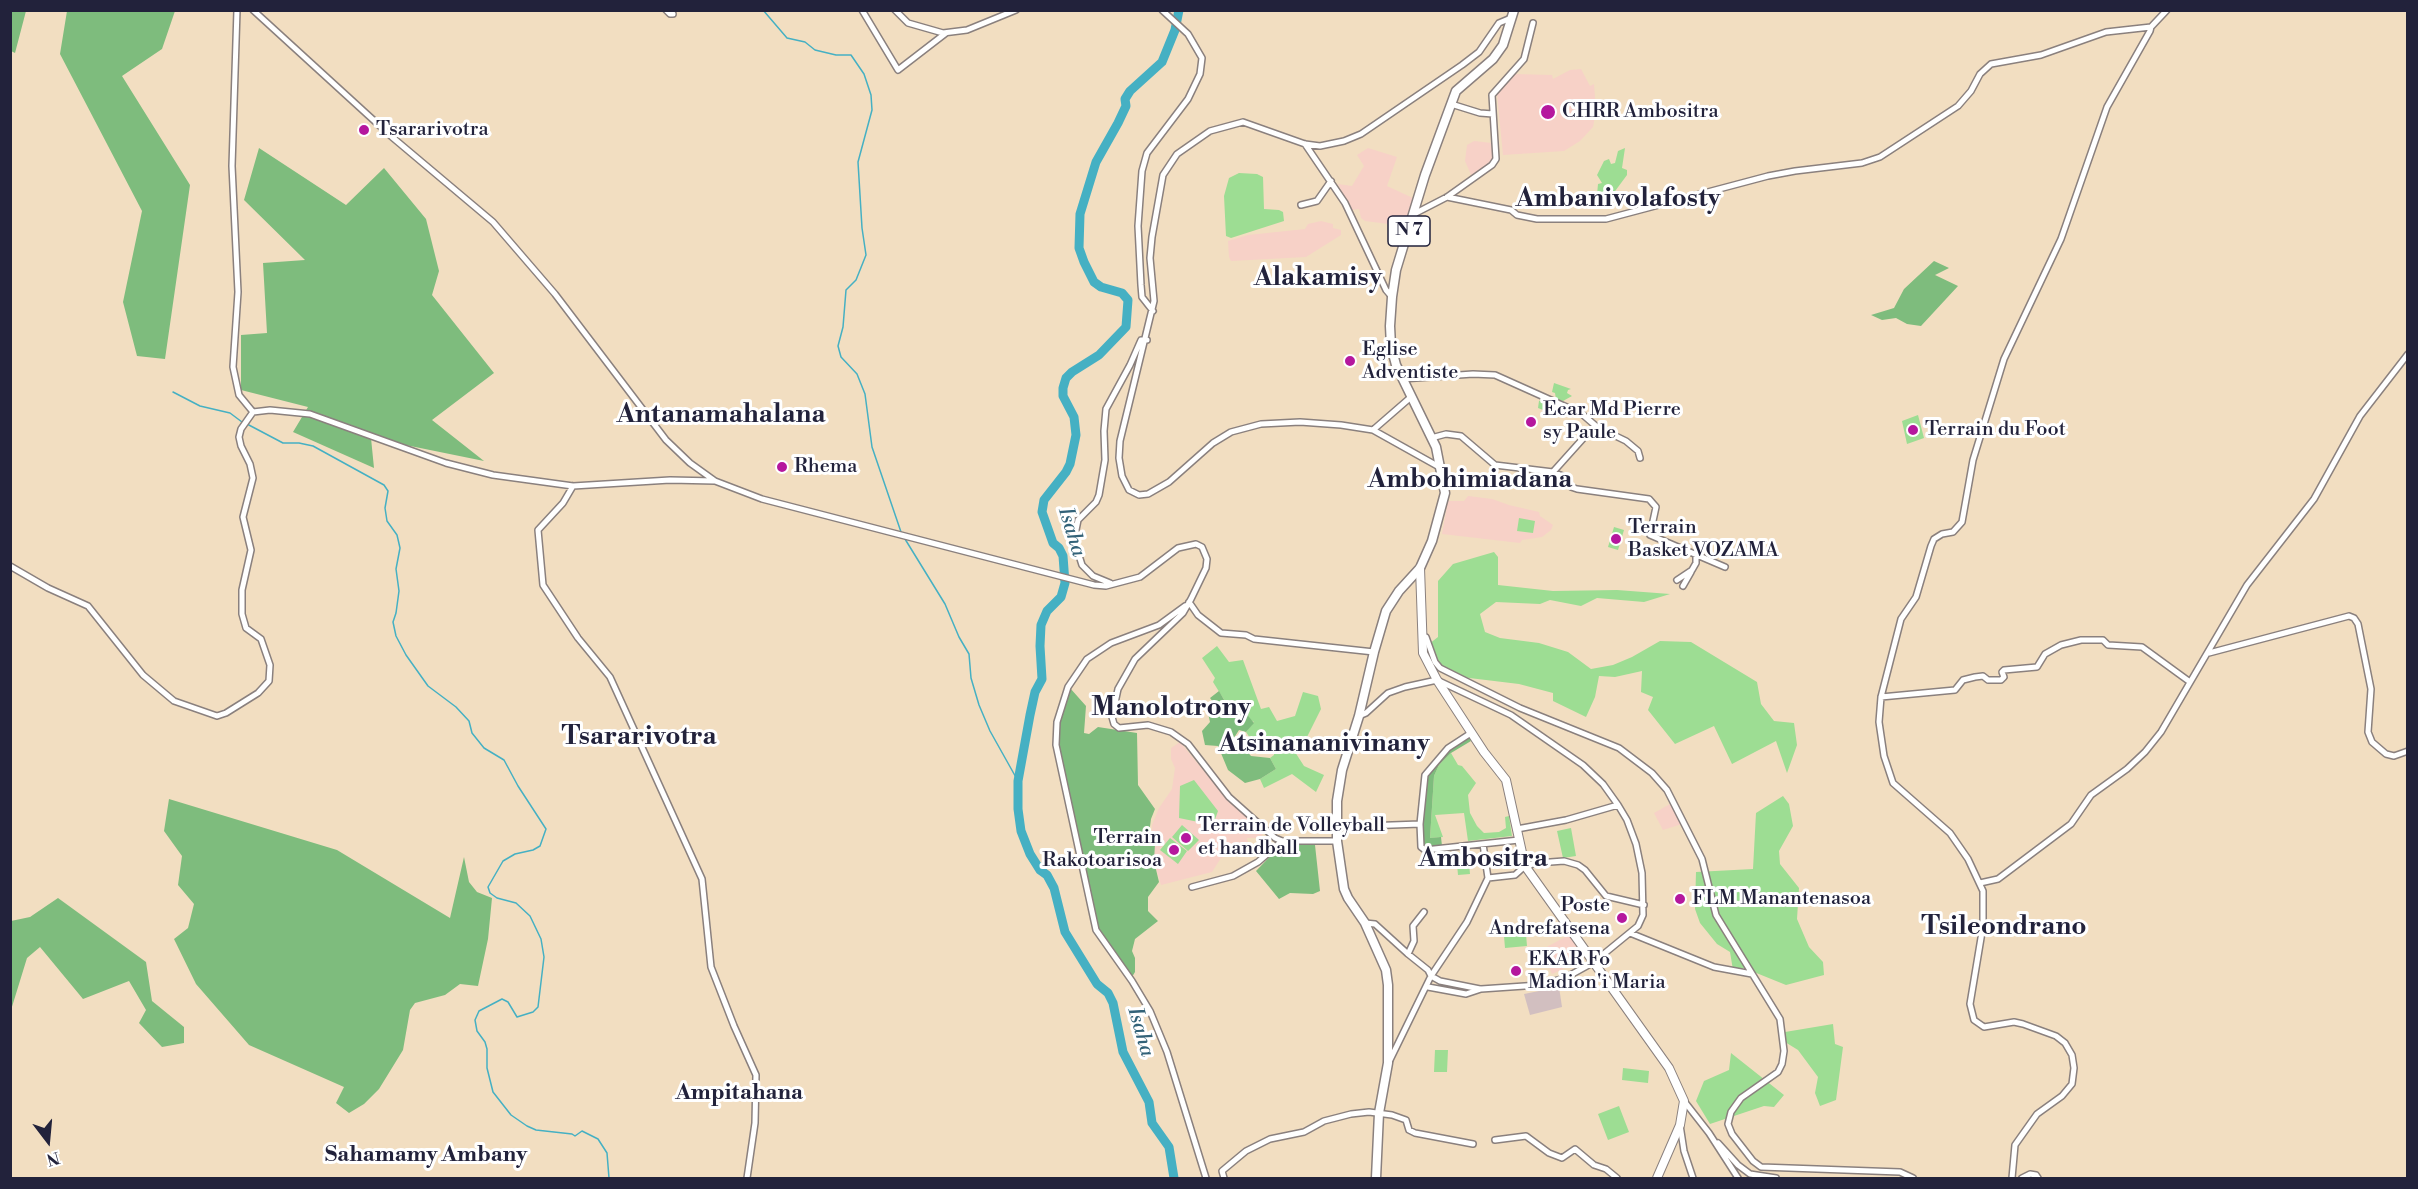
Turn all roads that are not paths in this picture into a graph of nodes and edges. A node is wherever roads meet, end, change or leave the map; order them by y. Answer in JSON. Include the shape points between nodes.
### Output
{"nodes":[{"id":1,"x":237,"y":10,"type":"edge"},
{"id":2,"x":254,"y":10,"type":"edge"},
{"id":3,"x":666,"y":10,"type":"edge"},
{"id":4,"x":862,"y":10,"type":"edge"},
{"id":5,"x":895,"y":10,"type":"edge"},
{"id":6,"x":1016,"y":10,"type":"edge"},
{"id":7,"x":2167,"y":10,"type":"edge"},
{"id":8,"x":1164,"y":12,"type":"edge"},
{"id":9,"x":673,"y":14,"type":"dead end"},
{"id":10,"x":1513,"y":14,"type":"edge"},
{"id":11,"x":1533,"y":23,"type":"dead end"},
{"id":12,"x":2151,"y":27,"type":"junction"},
{"id":13,"x":946,"y":33,"type":"junction"},
{"id":14,"x":1451,"y":104,"type":"junction"},
{"id":15,"x":1492,"y":114,"type":"junction"},
{"id":16,"x":1305,"y":144,"type":"junction"},
{"id":17,"x":1331,"y":181,"type":"junction"},
{"id":18,"x":1447,"y":197,"type":"junction"},
{"id":19,"x":1301,"y":205,"type":"dead end"},
{"id":20,"x":1414,"y":214,"type":"junction"},
{"id":21,"x":1392,"y":297,"type":"junction"},
{"id":22,"x":1153,"y":311,"type":"junction"},
{"id":23,"x":1147,"y":340,"type":"junction"},
{"id":24,"x":2408,"y":354,"type":"edge"},
{"id":25,"x":1402,"y":379,"type":"junction"},
{"id":26,"x":1411,"y":397,"type":"junction"},
{"id":27,"x":253,"y":412,"type":"junction"},
{"id":28,"x":1597,"y":427,"type":"junction"},
{"id":29,"x":1373,"y":430,"type":"junction"},
{"id":30,"x":1431,"y":438,"type":"junction"},
{"id":31,"x":1640,"y":458,"type":"dead end"},
{"id":32,"x":1440,"y":468,"type":"junction"},
{"id":33,"x":1553,"y":472,"type":"junction"},
{"id":34,"x":715,"y":481,"type":"junction"},
{"id":35,"x":573,"y":486,"type":"junction"},
{"id":36,"x":1695,"y":553,"type":"junction"},
{"id":37,"x":10,"y":566,"type":"edge"},
{"id":38,"x":1725,"y":567,"type":"dead end"},
{"id":39,"x":1420,"y":568,"type":"junction"},
{"id":40,"x":1692,"y":570,"type":"junction"},
{"id":41,"x":1677,"y":580,"type":"dead end"},
{"id":42,"x":1114,"y":584,"type":"junction"},
{"id":43,"x":1683,"y":586,"type":"dead end"},
{"id":44,"x":1188,"y":604,"type":"junction"},
{"id":45,"x":1421,"y":635,"type":"junction"},
{"id":46,"x":1374,"y":652,"type":"junction"},
{"id":47,"x":2209,"y":653,"type":"junction"},
{"id":48,"x":1437,"y":680,"type":"junction"},
{"id":49,"x":2190,"y":682,"type":"junction"},
{"id":50,"x":1881,"y":697,"type":"junction"},
{"id":51,"x":1359,"y":716,"type":"junction"},
{"id":52,"x":1471,"y":733,"type":"junction"},
{"id":53,"x":2408,"y":751,"type":"edge"},
{"id":54,"x":1618,"y":805,"type":"junction"},
{"id":55,"x":1420,"y":824,"type":"junction"},
{"id":56,"x":1337,"y":827,"type":"junction"},
{"id":57,"x":1517,"y":829,"type":"junction"},
{"id":58,"x":1519,"y":840,"type":"junction"},
{"id":59,"x":1282,"y":841,"type":"junction"},
{"id":60,"x":1337,"y":841,"type":"junction"},
{"id":61,"x":1483,"y":844,"type":"junction"},
{"id":62,"x":1526,"y":866,"type":"junction"},
{"id":63,"x":1488,"y":878,"type":"junction"},
{"id":64,"x":1980,"y":884,"type":"junction"},
{"id":65,"x":1192,"y":887,"type":"dead end"},
{"id":66,"x":1644,"y":905,"type":"junction"},
{"id":67,"x":1424,"y":912,"type":"dead end"},
{"id":68,"x":1365,"y":923,"type":"junction"},
{"id":69,"x":1630,"y":933,"type":"junction"},
{"id":70,"x":1407,"y":954,"type":"junction"},
{"id":71,"x":1594,"y":962,"type":"junction"},
{"id":72,"x":1753,"y":975,"type":"junction"},
{"id":73,"x":1431,"y":976,"type":"junction"},
{"id":74,"x":1428,"y":987,"type":"junction"},
{"id":75,"x":1481,"y":989,"type":"junction"},
{"id":76,"x":1388,"y":1064,"type":"junction"},
{"id":77,"x":1684,"y":1101,"type":"junction"},
{"id":78,"x":1379,"y":1113,"type":"junction"},
{"id":79,"x":1680,"y":1125,"type":"junction"},
{"id":80,"x":1709,"y":1133,"type":"junction"},
{"id":81,"x":1496,"y":1140,"type":"dead end"},
{"id":82,"x":1473,"y":1144,"type":"dead end"},
{"id":83,"x":747,"y":1179,"type":"edge"},
{"id":84,"x":1206,"y":1179,"type":"edge"},
{"id":85,"x":1224,"y":1179,"type":"edge"},
{"id":86,"x":1376,"y":1179,"type":"edge"},
{"id":87,"x":1617,"y":1179,"type":"edge"},
{"id":88,"x":1657,"y":1179,"type":"edge"},
{"id":89,"x":1693,"y":1179,"type":"edge"},
{"id":90,"x":1738,"y":1179,"type":"edge"},
{"id":91,"x":1776,"y":1179,"type":"edge"},
{"id":92,"x":1913,"y":1179,"type":"edge"},
{"id":93,"x":2012,"y":1179,"type":"edge"},
{"id":94,"x":2022,"y":1179,"type":"edge"},
{"id":95,"x":2038,"y":1179,"type":"edge"}],
"edges":[{"from":1,"to":27,"type":"street","via":[[232,166],[238,292],[233,367],[239,395]]},
{"from":2,"to":34,"type":"street","via":[[392,137],[493,222],[555,294],[666,440]]},
{"from":3,"to":9,"type":"street"},
{"from":4,"to":13,"type":"street","via":[[898,70]]},
{"from":5,"to":13,"type":"street","via":[[908,23]]},
{"from":6,"to":13,"type":"street","via":[[967,30]]},
{"from":7,"to":12,"type":"street"},
{"from":8,"to":22,"type":"street","via":[[1188,34],[1202,58],[1200,74],[1188,99],[1147,153],[1142,171],[1138,226],[1141,285],[1142,297]]},
{"from":10,"to":14,"type":"main road","number":"N 7","via":[[1503,45],[1493,59],[1456,91]]},
{"from":10,"to":16,"type":"street","via":[[1499,23],[1479,52],[1361,134],[1320,146]]},
{"from":11,"to":15,"type":"street","via":[[1524,59],[1492,95]]},
{"from":12,"to":18,"type":"street","via":[[2106,32],[2041,55],[1991,64],[1958,106],[1880,157],[1862,164],[1768,176],[1606,219],[1537,219]]},
{"from":12,"to":50,"type":"street","via":[[2107,107],[2061,239],[2004,359],[1973,460],[1962,522],[1953,532],[1934,539],[1921,586],[1901,619]]},
{"from":14,"to":15,"type":"street"},
{"from":14,"to":20,"type":"main road","number":"N 7"},
{"from":15,"to":18,"type":"street","via":[[1496,159]]},
{"from":16,"to":17,"type":"street"},
{"from":16,"to":22,"type":"street","via":[[1243,122],[1210,131],[1177,154],[1163,175],[1152,237]]},
{"from":17,"to":19,"type":"street","via":[[1317,201]]},
{"from":17,"to":21,"type":"street"},
{"from":18,"to":20,"type":"street"},
{"from":20,"to":21,"type":"main road","number":"N 7","via":[[1396,270]]},
{"from":21,"to":25,"type":"main road","number":"N 7","via":[[1391,346]]},
{"from":22,"to":23,"type":"street"},
{"from":23,"to":29,"type":"street","via":[[1123,424],[1119,458],[1129,490],[1139,495],[1169,482],[1231,432],[1261,424],[1320,423]]},
{"from":23,"to":42,"type":"street","via":[[1141,340],[1106,409],[1105,460],[1099,495],[1078,520],[1076,530],[1082,565],[1093,576]]},
{"from":24,"to":47,"type":"street","via":[[2360,416],[2314,499],[2247,585]]},
{"from":25,"to":26,"type":"main road","number":"N 7"},
{"from":25,"to":28,"type":"street","via":[[1495,375],[1561,403]]},
{"from":26,"to":29,"type":"street"},
{"from":26,"to":30,"type":"main road","number":"N 7"},
{"from":27,"to":35,"type":"street","via":[[310,414],[446,463],[493,475]]},
{"from":27,"to":37,"type":"street","via":[[239,437],[253,478],[243,517],[251,550],[242,591],[242,614],[246,628],[261,639],[270,665],[269,681],[258,693],[217,716],[174,701],[143,675],[88,606]]},
{"from":28,"to":31,"type":"street","via":[[1626,441]]},
{"from":28,"to":33,"type":"street"},
{"from":29,"to":32,"type":"street"},
{"from":30,"to":32,"type":"main road","number":"N 7"},
{"from":30,"to":33,"type":"street","via":[[1461,436],[1495,465]]},
{"from":32,"to":39,"type":"main road","number":"N 7","via":[[1445,501]]},
{"from":33,"to":36,"type":"street","via":[[1577,489],[1649,499],[1656,507],[1650,535]]},
{"from":34,"to":35,"type":"street"},
{"from":34,"to":42,"type":"street","via":[[762,499],[1060,578],[1094,585]]},
{"from":35,"to":83,"type":"street","via":[[538,530],[543,585],[610,677],[702,879],[711,967],[756,1075],[755,1124]]},
{"from":36,"to":38,"type":"street"},
{"from":36,"to":40,"type":"street"},
{"from":39,"to":45,"type":"street"},
{"from":39,"to":46,"type":"main road","number":"N 7","via":[[1391,602]]},
{"from":40,"to":41,"type":"street"},
{"from":40,"to":43,"type":"street"},
{"from":42,"to":44,"type":"street","via":[[1140,577],[1178,548],[1196,544],[1205,552],[1206,568]]},
{"from":44,"to":46,"type":"street","via":[[1221,633]]},
{"from":44,"to":59,"type":"street","via":[[1134,659],[1118,689],[1114,723],[1119,728],[1148,725],[1171,732],[1188,744],[1229,797]]},
{"from":44,"to":84,"type":"street","via":[[1159,625],[1111,643],[1087,659],[1068,687],[1057,722],[1056,745],[1096,930],[1150,1011],[1167,1052]]},
{"from":45,"to":48,"type":"street","via":[[1423,653]]},
{"from":45,"to":72,"type":"street","via":[[1426,637],[1440,668],[1520,708],[1619,748],[1652,773],[1667,790],[1697,846],[1716,915]]},
{"from":46,"to":51,"type":"main road","number":"N 7"},
{"from":47,"to":49,"type":"street"},
{"from":47,"to":53,"type":"street","via":[[2349,616],[2354,618],[2371,689],[2368,732],[2372,742],[2394,756]]},
{"from":48,"to":51,"type":"street","via":[[1388,693]]},
{"from":48,"to":52,"type":"street"},
{"from":48,"to":54,"type":"street","via":[[1520,721],[1583,765]]},
{"from":49,"to":50,"type":"street","via":[[2142,647],[2081,640],[2045,654],[2037,667],[2004,670],[2001,680],[1975,677],[1963,680],[1955,690]]},
{"from":49,"to":64,"type":"street","via":[[2145,752],[2091,795],[2071,824],[1998,879]]},
{"from":50,"to":64,"type":"street","via":[[1879,722],[1893,783],[1950,833]]},
{"from":51,"to":56,"type":"main road","number":"N 7","via":[[1342,770]]},
{"from":52,"to":55,"type":"street","via":[[1448,748],[1425,775]]},
{"from":52,"to":57,"type":"street","via":[[1506,780]]},
{"from":54,"to":57,"type":"street"},
{"from":54,"to":66,"type":"street","via":[[1636,844]]},
{"from":55,"to":56,"type":"street"},
{"from":55,"to":61,"type":"street","via":[[1421,847],[1425,850]]},
{"from":56,"to":60,"type":"main road","number":"N 7"},
{"from":57,"to":58,"type":"street"},
{"from":58,"to":61,"type":"street"},
{"from":58,"to":62,"type":"street"},
{"from":59,"to":60,"type":"street"},
{"from":59,"to":65,"type":"street","via":[[1258,862],[1233,876]]},
{"from":60,"to":68,"type":"main road","number":"N 7","via":[[1344,889]]},
{"from":61,"to":63,"type":"street"},
{"from":62,"to":63,"type":"street","via":[[1515,875]]},
{"from":62,"to":66,"type":"street","via":[[1564,861],[1578,865],[1606,896]]},
{"from":62,"to":71,"type":"street"},
{"from":63,"to":73,"type":"street","via":[[1467,922]]},
{"from":64,"to":93,"type":"street","via":[[1985,907],[1970,1004],[1974,1020],[1984,1027],[2014,1022],[2056,1036],[2072,1055],[2074,1068],[2072,1084],[2037,1114],[2015,1145]]},
{"from":66,"to":69,"type":"street","via":[[1638,926]]},
{"from":67,"to":70,"type":"street","via":[[1413,926],[1414,941]]},
{"from":68,"to":70,"type":"street","via":[[1375,924]]},
{"from":68,"to":76,"type":"main road","number":"N 7","via":[[1386,970]]},
{"from":69,"to":71,"type":"street"},
{"from":69,"to":72,"type":"street","via":[[1714,967]]},
{"from":70,"to":73,"type":"street"},
{"from":71,"to":75,"type":"street","via":[[1552,982]]},
{"from":71,"to":77,"type":"street","via":[[1669,1068]]},
{"from":72,"to":92,"type":"street","via":[[1780,1019],[1784,1051],[1778,1072],[1741,1098],[1731,1112],[1728,1124],[1732,1134],[1753,1161],[1761,1167],[1900,1172]]},
{"from":73,"to":74,"type":"street"},
{"from":73,"to":75,"type":"street"},
{"from":74,"to":75,"type":"street","via":[[1466,994]]},
{"from":74,"to":76,"type":"street"},
{"from":76,"to":78,"type":"main road","number":"N 7"},
{"from":77,"to":79,"type":"street"},
{"from":77,"to":80,"type":"street"},
{"from":78,"to":82,"type":"street","via":[[1406,1120],[1414,1133]]},
{"from":78,"to":85,"type":"street","via":[[1339,1117],[1304,1132],[1269,1139],[1236,1157],[1222,1171]]},
{"from":78,"to":86,"type":"main road","number":"N 7"},
{"from":79,"to":88,"type":"street"},
{"from":79,"to":89,"type":"street"},
{"from":80,"to":90,"type":"street"},
{"from":80,"to":91,"type":"street","via":[[1750,1174]]},
{"from":81,"to":87,"type":"street","via":[[1526,1136],[1562,1158],[1575,1149]]},
{"from":94,"to":95,"type":"street","via":[[2030,1174]]}]}
